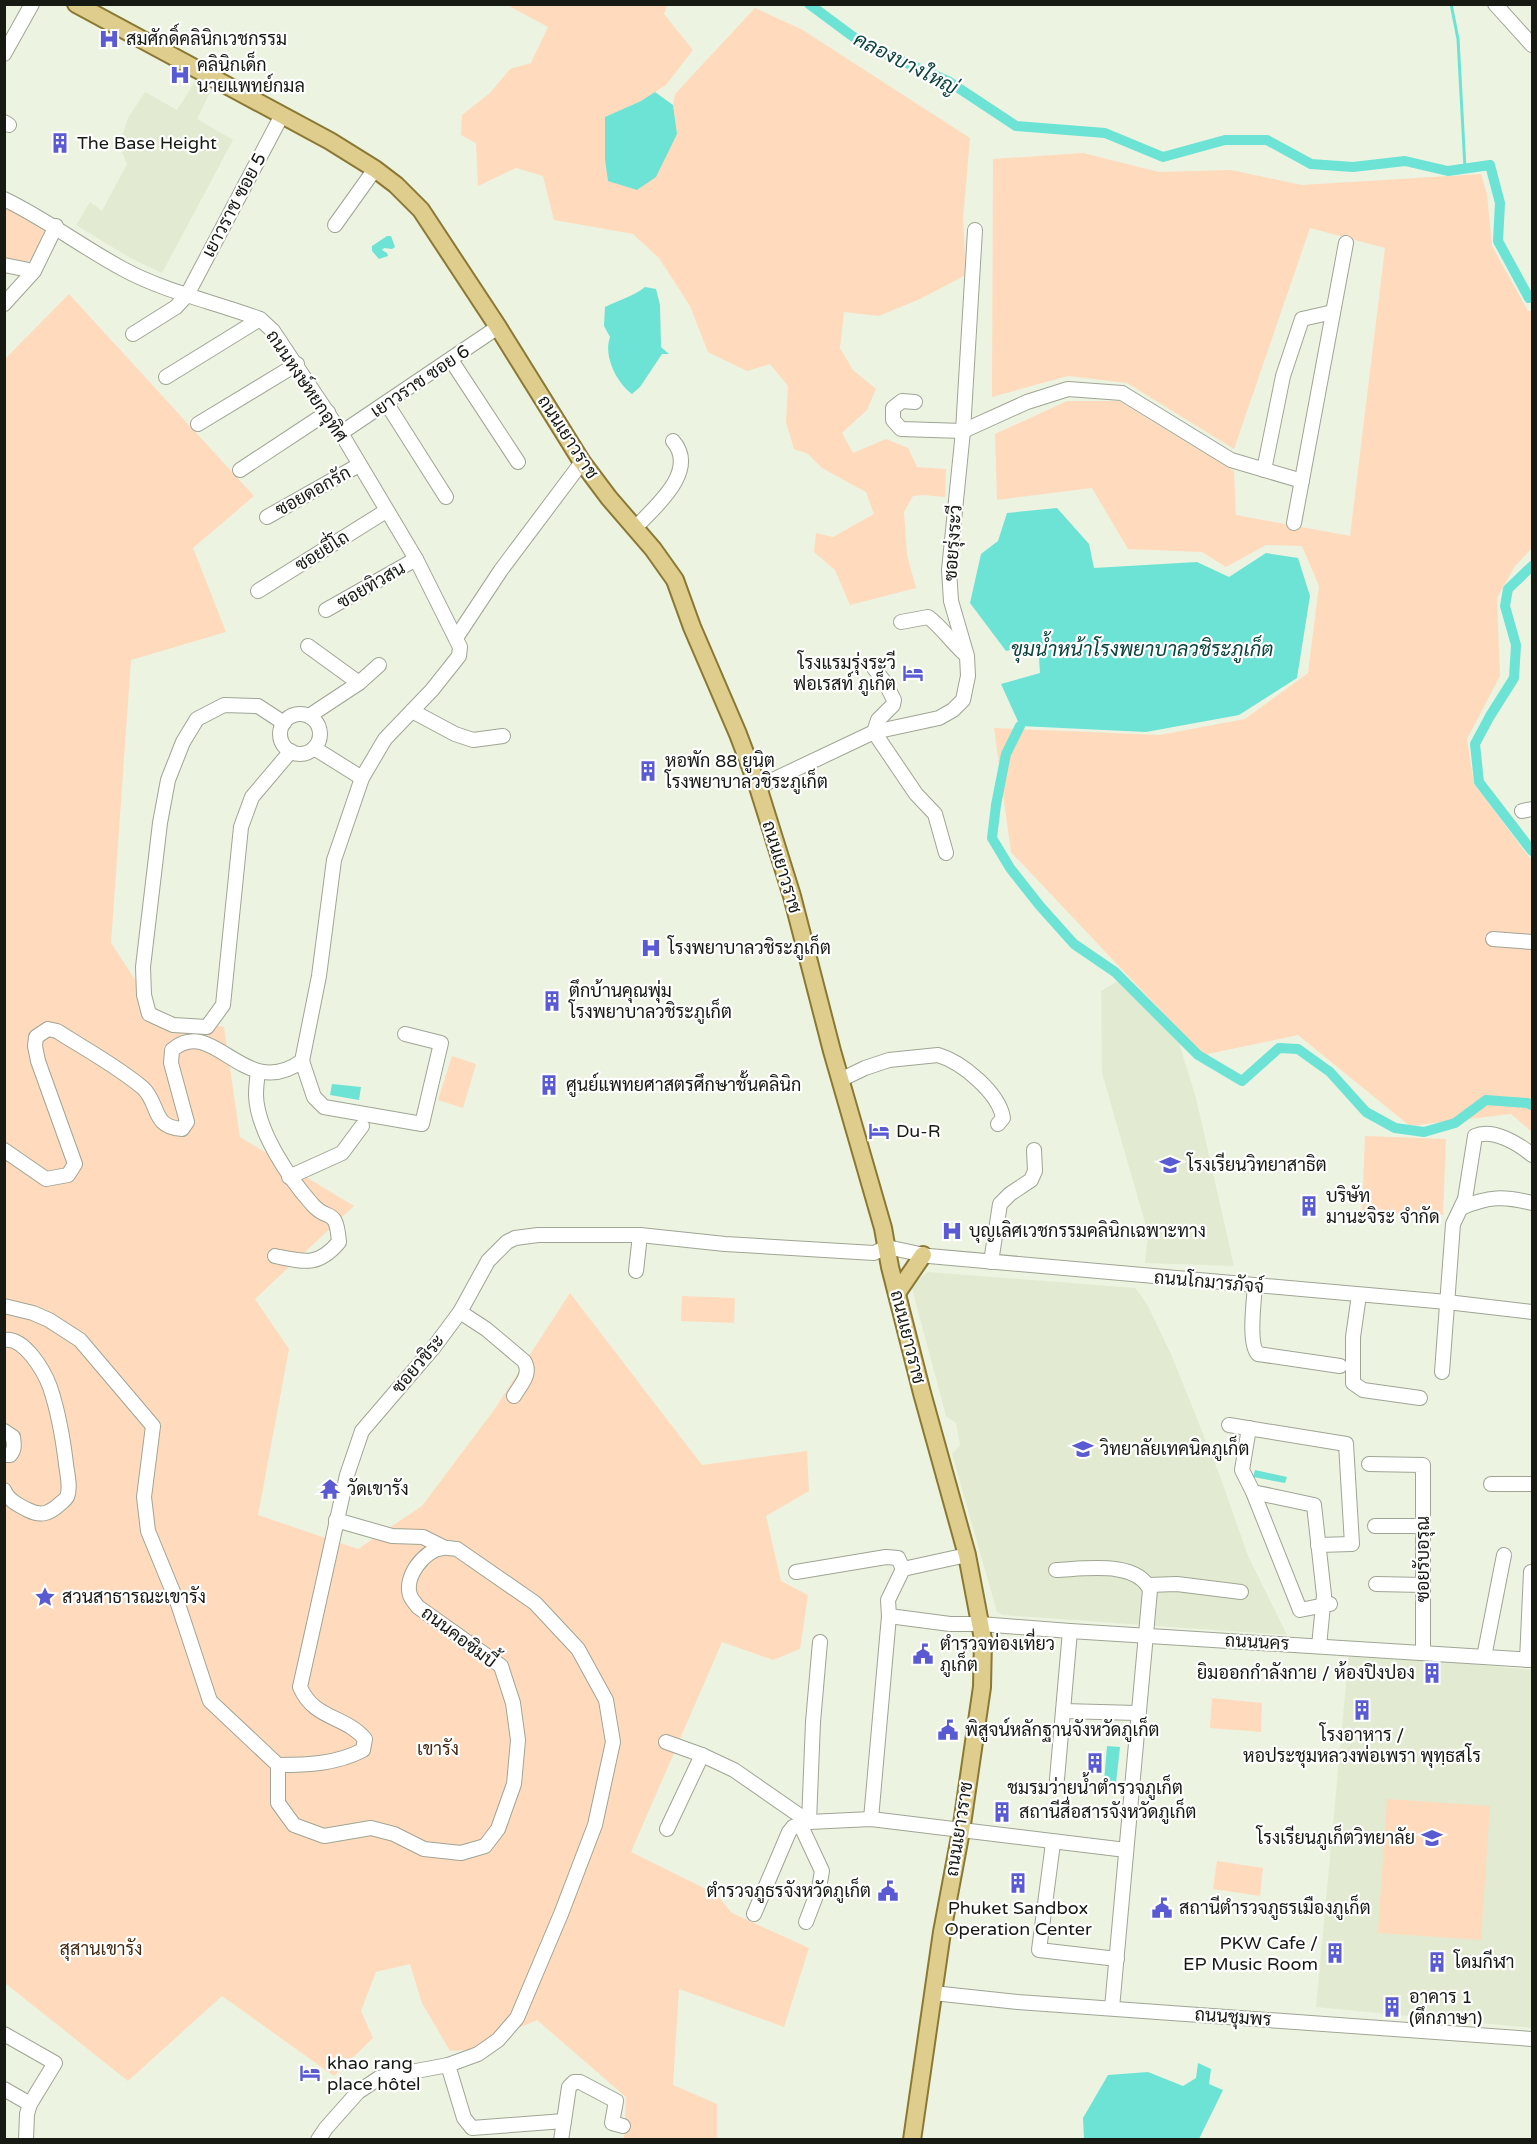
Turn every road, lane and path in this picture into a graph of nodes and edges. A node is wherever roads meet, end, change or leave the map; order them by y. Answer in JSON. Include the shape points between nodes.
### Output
{"nodes":[{"id":1,"x":32,"y":4,"type":"edge"},
{"id":2,"x":76,"y":4,"type":"edge"},
{"id":3,"x":1495,"y":4,"type":"edge"},
{"id":4,"x":1533,"y":45,"type":"edge"},
{"id":5,"x":4,"y":54,"type":"edge"},
{"id":6,"x":282,"y":115,"type":"junction"},
{"id":7,"x":375,"y":169,"type":"junction"},
{"id":8,"x":4,"y":199,"type":"edge"},
{"id":9,"x":335,"y":225,"type":"dead end"},
{"id":10,"x":56,"y":226,"type":"junction"},
{"id":11,"x":975,"y":230,"type":"dead end"},
{"id":12,"x":1346,"y":243,"type":"dead end"},
{"id":13,"x":4,"y":265,"type":"edge"},
{"id":14,"x":34,"y":271,"type":"junction"},
{"id":15,"x":187,"y":295,"type":"junction"},
{"id":16,"x":4,"y":304,"type":"edge"},
{"id":17,"x":1333,"y":312,"type":"junction"},
{"id":18,"x":260,"y":320,"type":"junction"},
{"id":19,"x":498,"y":327,"type":"junction"},
{"id":20,"x":133,"y":334,"type":"dead end"},
{"id":21,"x":451,"y":360,"type":"junction"},
{"id":22,"x":297,"y":364,"type":"junction"},
{"id":23,"x":166,"y":377,"type":"dead end"},
{"id":24,"x":915,"y":402,"type":"dead end"},
{"id":25,"x":387,"y":404,"type":"junction"},
{"id":26,"x":328,"y":412,"type":"junction"},
{"id":27,"x":198,"y":424,"type":"dead end"},
{"id":28,"x":963,"y":431,"type":"junction"},
{"id":29,"x":341,"y":433,"type":"junction"},
{"id":30,"x":673,"y":441,"type":"dead end"},
{"id":31,"x":518,"y":462,"type":"dead end"},
{"id":32,"x":582,"y":462,"type":"junction"},
{"id":33,"x":359,"y":465,"type":"junction"},
{"id":34,"x":240,"y":470,"type":"dead end"},
{"id":35,"x":1264,"y":470,"type":"junction"},
{"id":36,"x":1302,"y":481,"type":"junction"},
{"id":37,"x":446,"y":497,"type":"dead end"},
{"id":38,"x":386,"y":511,"type":"junction"},
{"id":39,"x":267,"y":517,"type":"dead end"},
{"id":40,"x":1294,"y":523,"type":"dead end"},
{"id":41,"x":635,"y":528,"type":"junction"},
{"id":42,"x":416,"y":559,"type":"junction"},
{"id":43,"x":258,"y":591,"type":"dead end"},
{"id":44,"x":326,"y":610,"type":"dead end"},
{"id":45,"x":901,"y":622,"type":"dead end"},
{"id":46,"x":456,"y":638,"type":"junction"},
{"id":47,"x":309,"y":646,"type":"dead end"},
{"id":48,"x":967,"y":657,"type":"junction"},
{"id":49,"x":379,"y":665,"type":"dead end"},
{"id":50,"x":874,"y":668,"type":"dead end"},
{"id":51,"x":359,"y":683,"type":"junction"},
{"id":52,"x":412,"y":711,"type":"junction"},
{"id":53,"x":309,"y":716,"type":"junction"},
{"id":54,"x":284,"y":723,"type":"junction"},
{"id":55,"x":874,"y":732,"type":"junction"},
{"id":56,"x":503,"y":736,"type":"dead end"},
{"id":57,"x":314,"y":748,"type":"junction"},
{"id":58,"x":291,"y":751,"type":"junction"},
{"id":59,"x":362,"y":778,"type":"junction"},
{"id":60,"x":758,"y":788,"type":"junction"},
{"id":61,"x":946,"y":853,"type":"dead end"},
{"id":62,"x":1493,"y":939,"type":"dead end"},
{"id":63,"x":1533,"y":942,"type":"edge"},
{"id":64,"x":405,"y":1034,"type":"dead end"},
{"id":65,"x":302,"y":1061,"type":"junction"},
{"id":66,"x":258,"y":1072,"type":"junction"},
{"id":67,"x":840,"y":1080,"type":"junction"},
{"id":68,"x":998,"y":1124,"type":"dead end"},
{"id":69,"x":362,"y":1126,"type":"dead end"},
{"id":70,"x":4,"y":1150,"type":"edge"},
{"id":71,"x":1034,"y":1150,"type":"dead end"},
{"id":72,"x":1533,"y":1155,"type":"edge"},
{"id":73,"x":289,"y":1177,"type":"junction"},
{"id":74,"x":1533,"y":1203,"type":"edge"},
{"id":75,"x":1461,"y":1208,"type":"junction"},
{"id":76,"x":640,"y":1235,"type":"junction"},
{"id":77,"x":887,"y":1247,"type":"junction"},
{"id":78,"x":923,"y":1255,"type":"junction"},
{"id":79,"x":275,"y":1256,"type":"dead end"},
{"id":80,"x":991,"y":1262,"type":"junction"},
{"id":81,"x":636,"y":1271,"type":"dead end"},
{"id":82,"x":1255,"y":1286,"type":"junction"},
{"id":83,"x":897,"y":1293,"type":"junction"},
{"id":84,"x":1359,"y":1295,"type":"junction"},
{"id":85,"x":1447,"y":1302,"type":"junction"},
{"id":86,"x":4,"y":1306,"type":"edge"},
{"id":87,"x":460,"y":1312,"type":"junction"},
{"id":88,"x":1533,"y":1312,"type":"edge"},
{"id":89,"x":4,"y":1340,"type":"edge"},
{"id":90,"x":1340,"y":1366,"type":"dead end"},
{"id":91,"x":1442,"y":1372,"type":"dead end"},
{"id":92,"x":514,"y":1395,"type":"dead end"},
{"id":93,"x":1420,"y":1398,"type":"dead end"},
{"id":94,"x":1229,"y":1425,"type":"dead end"},
{"id":95,"x":1249,"y":1428,"type":"junction"},
{"id":96,"x":4,"y":1431,"type":"edge"},
{"id":97,"x":4,"y":1455,"type":"edge"},
{"id":98,"x":1369,"y":1464,"type":"dead end"},
{"id":99,"x":1491,"y":1484,"type":"dead end"},
{"id":100,"x":1533,"y":1484,"type":"edge"},
{"id":101,"x":4,"y":1490,"type":"edge"},
{"id":102,"x":1253,"y":1492,"type":"junction"},
{"id":103,"x":336,"y":1520,"type":"junction"},
{"id":104,"x":1375,"y":1526,"type":"dead end"},
{"id":105,"x":1423,"y":1526,"type":"junction"},
{"id":106,"x":1318,"y":1545,"type":"junction"},
{"id":107,"x":443,"y":1547,"type":"junction"},
{"id":108,"x":1504,"y":1554,"type":"dead end"},
{"id":109,"x":967,"y":1555,"type":"junction"},
{"id":110,"x":903,"y":1569,"type":"junction"},
{"id":111,"x":1056,"y":1570,"type":"dead end"},
{"id":112,"x":796,"y":1572,"type":"dead end"},
{"id":113,"x":1531,"y":1572,"type":"edge"},
{"id":114,"x":1376,"y":1584,"type":"dead end"},
{"id":115,"x":1148,"y":1585,"type":"junction"},
{"id":116,"x":1423,"y":1585,"type":"junction"},
{"id":117,"x":1241,"y":1592,"type":"dead end"},
{"id":118,"x":1325,"y":1602,"type":"junction"},
{"id":119,"x":889,"y":1616,"type":"junction"},
{"id":120,"x":981,"y":1624,"type":"junction"},
{"id":121,"x":1070,"y":1631,"type":"junction"},
{"id":122,"x":1145,"y":1636,"type":"junction"},
{"id":123,"x":820,"y":1642,"type":"dead end"},
{"id":124,"x":1324,"y":1646,"type":"junction"},
{"id":125,"x":1423,"y":1653,"type":"junction"},
{"id":126,"x":1484,"y":1657,"type":"junction"},
{"id":127,"x":1530,"y":1660,"type":"edge"},
{"id":128,"x":1063,"y":1711,"type":"junction"},
{"id":129,"x":1137,"y":1713,"type":"junction"},
{"id":130,"x":666,"y":1742,"type":"dead end"},
{"id":131,"x":702,"y":1755,"type":"junction"},
{"id":132,"x":278,"y":1765,"type":"junction"},
{"id":133,"x":1057,"y":1779,"type":"dead end"},
{"id":134,"x":871,"y":1819,"type":"junction"},
{"id":135,"x":805,"y":1823,"type":"junction"},
{"id":136,"x":667,"y":1829,"type":"dead end"},
{"id":137,"x":961,"y":1831,"type":"junction"},
{"id":138,"x":1053,"y":1843,"type":"junction"},
{"id":139,"x":1126,"y":1850,"type":"junction"},
{"id":140,"x":754,"y":1914,"type":"dead end"},
{"id":141,"x":806,"y":1923,"type":"dead end"},
{"id":142,"x":1117,"y":1959,"type":"junction"},
{"id":143,"x":933,"y":1993,"type":"junction"},
{"id":144,"x":1112,"y":2008,"type":"junction"},
{"id":145,"x":4,"y":2034,"type":"edge"},
{"id":146,"x":1533,"y":2039,"type":"edge"},
{"id":147,"x":448,"y":2065,"type":"junction"},
{"id":148,"x":4,"y":2089,"type":"edge"},
{"id":149,"x":30,"y":2104,"type":"junction"},
{"id":150,"x":564,"y":2121,"type":"junction"},
{"id":151,"x":623,"y":2126,"type":"dead end"},
{"id":152,"x":26,"y":2138,"type":"edge"},
{"id":153,"x":318,"y":2139,"type":"edge"},
{"id":154,"x":561,"y":2139,"type":"edge"},
{"id":155,"x":912,"y":2139,"type":"edge"}],
"edges":[{"from":1,"to":5,"type":"street"},
{"from":2,"to":6,"type":"main road","name":"ถนนเยาวราช"},
{"from":3,"to":4,"type":"street"},
{"from":6,"to":7,"type":"main road","name":"ถนนเยาวราช"},
{"from":6,"to":15,"type":"street","name":"เยาวราช ซอย 5"},
{"from":7,"to":9,"type":"street"},
{"from":7,"to":19,"type":"main road","name":"ถนนเยาวราช","via":[[421,210]]},
{"from":8,"to":10,"type":"street","name":"ถนนหงษ์หยกอุทิศ"},
{"from":10,"to":14,"type":"street"},
{"from":10,"to":15,"type":"street","name":"ถนนหงษ์หยกอุทิศ","via":[[123,269]]},
{"from":11,"to":28,"type":"street","name":"ซอยรุ่งระวี"},
{"from":12,"to":17,"type":"street"},
{"from":13,"to":14,"type":"street"},
{"from":14,"to":16,"type":"street"},
{"from":15,"to":18,"type":"street","name":"ถนนหงษ์หยกอุทิศ"},
{"from":15,"to":20,"type":"street","via":[[176,307]]},
{"from":17,"to":35,"type":"street","via":[[1302,319],[1283,376]]},
{"from":17,"to":36,"type":"street"},
{"from":18,"to":22,"type":"street","name":"ถนนหงษ์หยกอุทิศ"},
{"from":18,"to":23,"type":"street"},
{"from":19,"to":21,"type":"street","name":"เยาวราช ซอย 6"},
{"from":19,"to":32,"type":"main road","name":"ถนนเยาวราช"},
{"from":21,"to":25,"type":"street","name":"เยาวราช ซอย 6"},
{"from":21,"to":31,"type":"street"},
{"from":22,"to":26,"type":"street","name":"ถนนหงษ์หยกอุทิศ"},
{"from":22,"to":27,"type":"street"},
{"from":24,"to":28,"type":"street","via":[[902,401],[893,408],[893,420],[901,429]]},
{"from":25,"to":29,"type":"street","name":"เยาวราช ซอย 6"},
{"from":25,"to":37,"type":"street"},
{"from":26,"to":29,"type":"street","name":"ถนนหงษ์หยกอุทิศ"},
{"from":26,"to":34,"type":"street"},
{"from":28,"to":35,"type":"street","via":[[1027,402],[1068,389],[1122,393],[1231,460]]},
{"from":28,"to":48,"type":"street","name":"ซอยรุ่งระวี","via":[[948,570],[951,602]]},
{"from":29,"to":33,"type":"street","name":"ถนนหงษ์หยกอุทิศ"},
{"from":30,"to":41,"type":"street","via":[[681,454],[680,471],[661,502]]},
{"from":32,"to":41,"type":"main road","name":"ถนนเยาวราช"},
{"from":32,"to":46,"type":"street"},
{"from":33,"to":38,"type":"street","name":"ถนนหงษ์หยกอุทิศ"},
{"from":33,"to":39,"type":"street","name":"ซอยดอกรัก"},
{"from":35,"to":36,"type":"street"},
{"from":36,"to":40,"type":"street"},
{"from":38,"to":42,"type":"street","name":"ถนนหงษ์หยกอุทิศ"},
{"from":38,"to":43,"type":"street","name":"ซอยยี่โถ"},
{"from":41,"to":60,"type":"main road","name":"ถนนเยาวราช","via":[[675,580]]},
{"from":42,"to":44,"type":"street","name":"ซอยทิวสน"},
{"from":42,"to":46,"type":"street","name":"ถนนหงษ์หยกอุทิศ"},
{"from":45,"to":48,"type":"street","via":[[928,617]]},
{"from":46,"to":52,"type":"street","via":[[459,656]]},
{"from":47,"to":51,"type":"street"},
{"from":48,"to":55,"type":"street","name":"ซอยรุ่งระวี","via":[[963,700],[952,710],[939,718]]},
{"from":49,"to":51,"type":"street"},
{"from":50,"to":55,"type":"street","via":[[894,700]]},
{"from":51,"to":53,"type":"street"},
{"from":52,"to":56,"type":"street","via":[[473,740]]},
{"from":52,"to":59,"type":"street","via":[[385,739]]},
{"from":53,"to":54,"type":"street","via":[[299,714]]},
{"from":53,"to":57,"type":"street","via":[[320,731]]},
{"from":54,"to":58,"type":"street","via":[[280,734]]},
{"from":54,"to":58,"type":"street","via":[[258,706],[224,705],[196,719],[183,742],[168,780],[160,823],[143,967],[149,1014],[174,1025],[207,1027],[223,1005],[241,827],[252,797]]},
{"from":55,"to":60,"type":"street","name":"ซอยรุ่งระวี"},
{"from":55,"to":61,"type":"street","via":[[916,794],[935,814]]},
{"from":57,"to":58,"type":"street","via":[[302,754]]},
{"from":57,"to":59,"type":"street"},
{"from":59,"to":65,"type":"street","via":[[334,860],[319,976]]},
{"from":60,"to":67,"type":"main road","name":"ถนนเยาวราช","via":[[792,896]]},
{"from":62,"to":63,"type":"street"},
{"from":64,"to":65,"type":"street","via":[[441,1043],[423,1124],[324,1107],[314,1097]]},
{"from":65,"to":66,"type":"street","via":[[273,1073]]},
{"from":66,"to":70,"type":"street","via":[[240,1065],[209,1043],[181,1042],[172,1050],[171,1063],[187,1122],[182,1129],[170,1128],[160,1120],[145,1090],[57,1030],[48,1029],[36,1037],[38,1061],[75,1164],[68,1175],[46,1179]]},
{"from":66,"to":73,"type":"street","via":[[256,1097],[266,1135]]},
{"from":67,"to":68,"type":"street","via":[[889,1060],[938,1055],[984,1085],[1002,1109],[1004,1118]]},
{"from":67,"to":77,"type":"main road","name":"ถนนเยาวราช"},
{"from":69,"to":73,"type":"street","via":[[342,1153]]},
{"from":71,"to":80,"type":"street","via":[[1034,1176],[1000,1204]]},
{"from":72,"to":75,"type":"street","via":[[1515,1142],[1477,1134]]},
{"from":73,"to":79,"type":"street","via":[[314,1208],[332,1216],[339,1242],[327,1256],[302,1262]]},
{"from":74,"to":75,"type":"street","via":[[1493,1197]]},
{"from":75,"to":85,"type":"street","via":[[1453,1224]]},
{"from":76,"to":77,"type":"street","name":"ซอยวชิระ","via":[[874,1253]]},
{"from":76,"to":81,"type":"street"},
{"from":76,"to":87,"type":"street","name":"ซอยวชิระ","via":[[515,1238],[488,1262]]},
{"from":77,"to":78,"type":"street","name":"ถนนโกมารภัจจ์"},
{"from":77,"to":83,"type":"main road","name":"ถนนเยาวราช"},
{"from":78,"to":80,"type":"street","name":"ถนนโกมารภัจจ์"},
{"from":78,"to":83,"type":"main road"},
{"from":80,"to":82,"type":"street","name":"ถนนโกมารภัจจ์"},
{"from":82,"to":84,"type":"street","name":"ถนนโกมารภัจจ์"},
{"from":82,"to":90,"type":"street","via":[[1254,1351]]},
{"from":83,"to":109,"type":"main road","name":"ถนนเยาวราช"},
{"from":84,"to":85,"type":"street","name":"ถนนโกมารภัจจ์"},
{"from":84,"to":93,"type":"street","via":[[1353,1337],[1353,1383],[1363,1390]]},
{"from":85,"to":88,"type":"street","name":"ถนนโกมารภัจจ์"},
{"from":85,"to":91,"type":"street"},
{"from":86,"to":132,"type":"street","via":[[50,1320],[81,1340],[153,1426],[144,1497],[148,1531],[178,1604],[210,1701]]},
{"from":87,"to":92,"type":"street","via":[[524,1361],[527,1375]]},
{"from":87,"to":103,"type":"street","name":"ซอยวชิระ","via":[[362,1431],[346,1475]]},
{"from":89,"to":101,"type":"street","via":[[17,1342],[30,1353],[50,1386],[69,1488],[67,1497],[47,1514],[21,1507]]},
{"from":94,"to":95,"type":"street"},
{"from":95,"to":102,"type":"street","via":[[1242,1470]]},
{"from":95,"to":106,"type":"street","via":[[1346,1444],[1352,1544]]},
{"from":96,"to":97,"type":"street","via":[[14,1437],[13,1452]]},
{"from":98,"to":105,"type":"street","name":"ซอยรับอรุณ","via":[[1423,1465]]},
{"from":99,"to":100,"type":"street"},
{"from":102,"to":106,"type":"street","via":[[1314,1505]]},
{"from":102,"to":118,"type":"street","via":[[1300,1610]]},
{"from":103,"to":107,"type":"street","via":[[392,1536],[423,1537]]},
{"from":103,"to":132,"type":"street","name":"ซอยวชิระ","via":[[300,1687],[318,1711],[356,1729],[365,1739],[363,1750],[315,1765]]},
{"from":104,"to":105,"type":"street"},
{"from":105,"to":116,"type":"street","name":"ซอยรับอรุณ"},
{"from":106,"to":118,"type":"street"},
{"from":107,"to":132,"type":"street","name":"ถนนคอซิมบี้","via":[[421,1560],[409,1584],[410,1596],[418,1607],[501,1666],[513,1703],[518,1740],[514,1784],[498,1829],[485,1846],[461,1853],[424,1849],[394,1833],[371,1828],[324,1836],[294,1825],[278,1803]]},
{"from":107,"to":147,"type":"street","via":[[457,1549],[535,1603],[578,1649],[606,1700],[613,1742],[595,1825],[517,2018],[498,2040],[478,2054]]},
{"from":108,"to":126,"type":"street"},
{"from":109,"to":110,"type":"street"},
{"from":109,"to":120,"type":"main road","name":"ถนนเยาวราช"},
{"from":110,"to":112,"type":"street","via":[[898,1558],[886,1557]]},
{"from":110,"to":119,"type":"street","via":[[888,1600]]},
{"from":111,"to":115,"type":"street","via":[[1122,1570],[1141,1577]]},
{"from":113,"to":127,"type":"street"},
{"from":114,"to":116,"type":"street"},
{"from":115,"to":117,"type":"street","via":[[1177,1584]]},
{"from":115,"to":122,"type":"street"},
{"from":116,"to":125,"type":"street","name":"ซอยรับอรุณ"},
{"from":118,"to":124,"type":"street"},
{"from":119,"to":120,"type":"street","name":"ถนนนคร"},
{"from":119,"to":134,"type":"street"},
{"from":120,"to":121,"type":"street","name":"ถนนนคร"},
{"from":120,"to":137,"type":"main road","name":"ถนนเยาวราช","via":[[984,1670]]},
{"from":121,"to":122,"type":"street","name":"ถนนนคร"},
{"from":121,"to":128,"type":"street"},
{"from":122,"to":124,"type":"street","name":"ถนนนคร"},
{"from":122,"to":129,"type":"street"},
{"from":123,"to":135,"type":"street"},
{"from":124,"to":125,"type":"street","name":"ถนนนคร"},
{"from":125,"to":126,"type":"street","name":"ถนนนคร"},
{"from":126,"to":127,"type":"street","name":"ถนนนคร"},
{"from":128,"to":129,"type":"street"},
{"from":128,"to":133,"type":"street"},
{"from":129,"to":139,"type":"street"},
{"from":130,"to":131,"type":"street"},
{"from":131,"to":135,"type":"street","via":[[734,1770]]},
{"from":131,"to":136,"type":"street"},
{"from":134,"to":135,"type":"street"},
{"from":134,"to":137,"type":"street"},
{"from":135,"to":140,"type":"street","via":[[789,1832]]},
{"from":135,"to":141,"type":"street","via":[[822,1871]]},
{"from":137,"to":138,"type":"street"},
{"from":137,"to":143,"type":"main road","name":"ถนนเยาวราช"},
{"from":138,"to":139,"type":"street"},
{"from":138,"to":142,"type":"street","via":[[1039,1950]]},
{"from":139,"to":142,"type":"street"},
{"from":142,"to":144,"type":"street"},
{"from":143,"to":144,"type":"street","name":"ถนนชุมพร"},
{"from":143,"to":155,"type":"main road","name":"ถนนเยาวราช"},
{"from":144,"to":146,"type":"street","name":"ถนนชุมพร"},
{"from":145,"to":149,"type":"street","via":[[55,2063]]},
{"from":147,"to":150,"type":"street","via":[[464,2118],[472,2128]]},
{"from":147,"to":153,"type":"street","via":[[379,2078],[358,2092]]},
{"from":148,"to":149,"type":"street"},
{"from":149,"to":152,"type":"street"},
{"from":150,"to":151,"type":"street","via":[[569,2087],[580,2082],[616,2101],[612,2123]]},
{"from":150,"to":154,"type":"street"}]}
